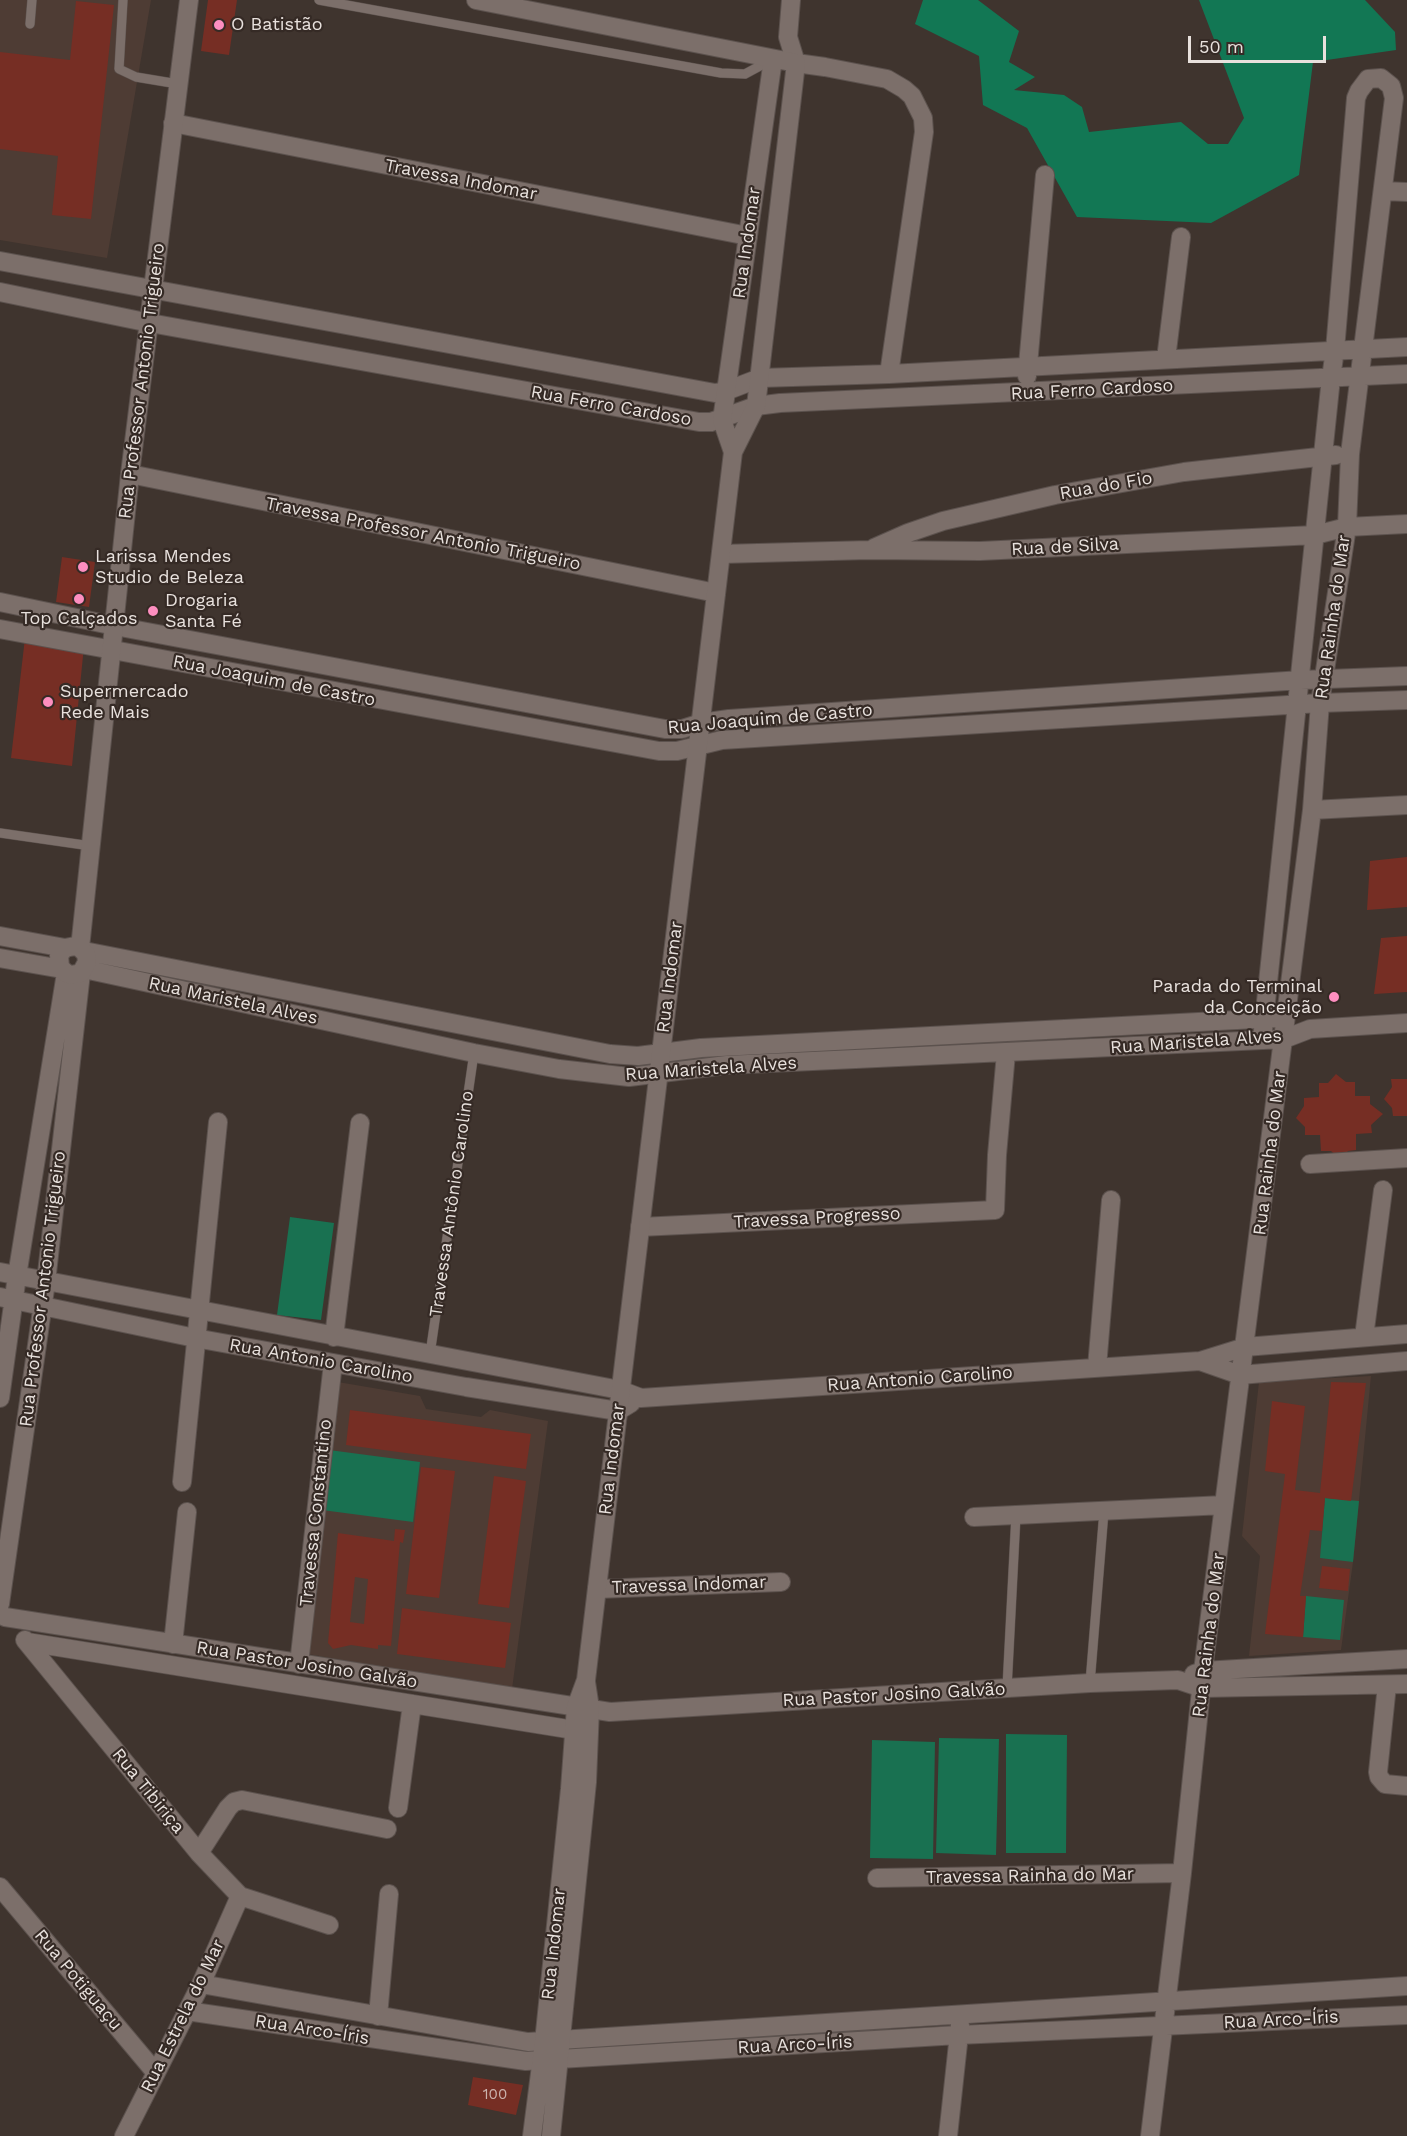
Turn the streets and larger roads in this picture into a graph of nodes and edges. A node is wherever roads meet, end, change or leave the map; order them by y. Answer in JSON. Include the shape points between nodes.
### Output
{"nodes":[{"id":1,"x":189,"y":0,"type":"edge"},
{"id":2,"x":476,"y":0,"type":"edge"},
{"id":3,"x":791,"y":0,"type":"edge"},
{"id":4,"x":788,"y":37,"type":"junction"},
{"id":5,"x":773,"y":59,"type":"junction"},
{"id":6,"x":796,"y":63,"type":"junction"},
{"id":7,"x":173,"y":123,"type":"junction"},
{"id":8,"x":1045,"y":175,"type":"dead end"},
{"id":9,"x":1383,"y":191,"type":"junction"},
{"id":10,"x":1407,"y":192,"type":"edge"},
{"id":11,"x":748,"y":236,"type":"junction"},
{"id":12,"x":1181,"y":237,"type":"dead end"},
{"id":13,"x":0,"y":261,"type":"edge"},
{"id":14,"x":153,"y":290,"type":"junction"},
{"id":15,"x":0,"y":292,"type":"edge"},
{"id":16,"x":150,"y":323,"type":"junction"},
{"id":17,"x":1407,"y":347,"type":"edge"},
{"id":18,"x":1362,"y":349,"type":"junction"},
{"id":19,"x":1335,"y":350,"type":"junction"},
{"id":20,"x":1166,"y":359,"type":"junction"},
{"id":21,"x":1028,"y":366,"type":"junction"},
{"id":22,"x":573,"y":368,"type":"junction"},
{"id":23,"x":889,"y":374,"type":"junction"},
{"id":24,"x":1407,"y":374,"type":"edge"},
{"id":25,"x":1359,"y":377,"type":"junction"},
{"id":26,"x":760,"y":378,"type":"junction"},
{"id":27,"x":1331,"y":378,"type":"junction"},
{"id":28,"x":642,"y":380,"type":"junction"},
{"id":29,"x":726,"y":391,"type":"junction"},
{"id":30,"x":1025,"y":393,"type":"junction"},
{"id":31,"x":570,"y":399,"type":"junction"},
{"id":32,"x":756,"y":406,"type":"junction"},
{"id":33,"x":637,"y":411,"type":"junction"},
{"id":34,"x":722,"y":420,"type":"junction"},
{"id":35,"x":733,"y":452,"type":"junction"},
{"id":36,"x":1350,"y":454,"type":"junction"},
{"id":37,"x":1323,"y":455,"type":"junction"},
{"id":38,"x":130,"y":474,"type":"junction"},
{"id":39,"x":1407,"y":525,"type":"edge"},
{"id":40,"x":1347,"y":527,"type":"junction"},
{"id":41,"x":1315,"y":535,"type":"junction"},
{"id":42,"x":869,"y":550,"type":"junction"},
{"id":43,"x":721,"y":554,"type":"junction"},
{"id":44,"x":716,"y":593,"type":"junction"},
{"id":45,"x":0,"y":602,"type":"edge"},
{"id":46,"x":115,"y":626,"type":"junction"},
{"id":47,"x":0,"y":629,"type":"edge"},
{"id":48,"x":112,"y":650,"type":"junction"},
{"id":49,"x":1407,"y":676,"type":"edge"},
{"id":50,"x":1324,"y":679,"type":"junction"},
{"id":51,"x":1301,"y":680,"type":"junction"},
{"id":52,"x":1407,"y":700,"type":"edge"},
{"id":53,"x":1320,"y":703,"type":"junction"},
{"id":54,"x":1297,"y":705,"type":"junction"},
{"id":55,"x":700,"y":723,"type":"junction"},
{"id":56,"x":698,"y":745,"type":"junction"},
{"id":57,"x":1407,"y":805,"type":"edge"},
{"id":58,"x":1312,"y":810,"type":"junction"},
{"id":59,"x":0,"y":936,"type":"edge"},
{"id":60,"x":0,"y":958,"type":"edge"},
{"id":61,"x":74,"y":960,"type":"junction"},
{"id":62,"x":1263,"y":1018,"type":"junction"},
{"id":63,"x":1286,"y":1018,"type":"junction"},
{"id":64,"x":1407,"y":1023,"type":"edge"},
{"id":65,"x":1310,"y":1029,"type":"junction"},
{"id":66,"x":1284,"y":1039,"type":"junction"},
{"id":67,"x":1262,"y":1040,"type":"junction"},
{"id":68,"x":661,"y":1052,"type":"junction"},
{"id":69,"x":1006,"y":1053,"type":"junction"},
{"id":70,"x":658,"y":1074,"type":"junction"},
{"id":71,"x":218,"y":1122,"type":"dead end"},
{"id":72,"x":360,"y":1123,"type":"dead end"},
{"id":73,"x":1407,"y":1158,"type":"edge"},
{"id":74,"x":1311,"y":1164,"type":"dead end"},
{"id":75,"x":1383,"y":1190,"type":"dead end"},
{"id":76,"x":1111,"y":1200,"type":"dead end"},
{"id":77,"x":640,"y":1227,"type":"junction"},
{"id":78,"x":9,"y":1274,"type":"edge"},
{"id":79,"x":46,"y":1282,"type":"junction"},
{"id":80,"x":7,"y":1299,"type":"edge"},
{"id":81,"x":42,"y":1307,"type":"junction"},
{"id":82,"x":198,"y":1311,"type":"junction"},
{"id":83,"x":1407,"y":1334,"type":"edge"},
{"id":84,"x":334,"y":1337,"type":"junction"},
{"id":85,"x":1364,"y":1337,"type":"junction"},
{"id":86,"x":195,"y":1338,"type":"junction"},
{"id":87,"x":1245,"y":1347,"type":"junction"},
{"id":88,"x":1200,"y":1361,"type":"junction"},
{"id":89,"x":1407,"y":1361,"type":"edge"},
{"id":90,"x":468,"y":1362,"type":"junction"},
{"id":91,"x":333,"y":1363,"type":"junction"},
{"id":92,"x":1097,"y":1367,"type":"junction"},
{"id":93,"x":1240,"y":1375,"type":"junction"},
{"id":94,"x":466,"y":1387,"type":"junction"},
{"id":95,"x":620,"y":1390,"type":"junction"},
{"id":96,"x":0,"y":1398,"type":"edge"},
{"id":97,"x":641,"y":1398,"type":"junction"},
{"id":98,"x":618,"y":1411,"type":"junction"},
{"id":99,"x":182,"y":1482,"type":"dead end"},
{"id":100,"x":1224,"y":1505,"type":"junction"},
{"id":101,"x":187,"y":1512,"type":"dead end"},
{"id":102,"x":974,"y":1517,"type":"dead end"},
{"id":103,"x":781,"y":1582,"type":"dead end"},
{"id":104,"x":597,"y":1589,"type":"junction"},
{"id":105,"x":2,"y":1611,"type":"edge"},
{"id":106,"x":27,"y":1642,"type":"junction"},
{"id":107,"x":173,"y":1644,"type":"junction"},
{"id":108,"x":1407,"y":1659,"type":"edge"},
{"id":109,"x":299,"y":1664,"type":"junction"},
{"id":110,"x":1202,"y":1679,"type":"junction"},
{"id":111,"x":1407,"y":1684,"type":"edge"},
{"id":112,"x":1387,"y":1685,"type":"junction"},
{"id":113,"x":412,"y":1704,"type":"junction"},
{"id":114,"x":583,"y":1708,"type":"junction"},
{"id":115,"x":610,"y":1712,"type":"junction"},
{"id":116,"x":582,"y":1729,"type":"junction"},
{"id":117,"x":1407,"y":1786,"type":"edge"},
{"id":118,"x":398,"y":1808,"type":"dead end"},
{"id":119,"x":387,"y":1829,"type":"dead end"},
{"id":120,"x":199,"y":1853,"type":"junction"},
{"id":121,"x":1182,"y":1874,"type":"junction"},
{"id":122,"x":877,"y":1878,"type":"dead end"},
{"id":123,"x":0,"y":1887,"type":"edge"},
{"id":124,"x":389,"y":1894,"type":"dead end"},
{"id":125,"x":240,"y":1896,"type":"junction"},
{"id":126,"x":329,"y":1925,"type":"dead end"},
{"id":127,"x":201,"y":1984,"type":"junction"},
{"id":128,"x":1407,"y":1986,"type":"edge"},
{"id":129,"x":1167,"y":2000,"type":"junction"},
{"id":130,"x":187,"y":2011,"type":"junction"},
{"id":131,"x":963,"y":2014,"type":"junction"},
{"id":132,"x":1407,"y":2014,"type":"edge"},
{"id":133,"x":378,"y":2016,"type":"junction"},
{"id":134,"x":1164,"y":2025,"type":"junction"},
{"id":135,"x":775,"y":2026,"type":"junction"},
{"id":136,"x":958,"y":2036,"type":"junction"},
{"id":137,"x":774,"y":2046,"type":"junction"},
{"id":138,"x":552,"y":2051,"type":"junction"},
{"id":139,"x":156,"y":2073,"type":"junction"},
{"id":140,"x":124,"y":2136,"type":"edge"},
{"id":141,"x":532,"y":2136,"type":"edge"},
{"id":142,"x":551,"y":2136,"type":"edge"},
{"id":143,"x":948,"y":2136,"type":"edge"},
{"id":144,"x":1150,"y":2136,"type":"edge"}],
"edges":[{"from":1,"to":7,"type":"street","name":"Rua Professor Antonio Trigueiro"},
{"from":2,"to":5,"type":"street"},
{"from":3,"to":4,"type":"street","name":"Rua Indomar"},
{"from":4,"to":5,"type":"street","name":"Rua Indomar"},
{"from":4,"to":6,"type":"street","name":"Rua Indomar"},
{"from":5,"to":6,"type":"street"},
{"from":5,"to":11,"type":"street","name":"Rua Indomar"},
{"from":6,"to":23,"type":"street","via":[[886,79],[912,96],[923,118]]},
{"from":6,"to":26,"type":"street","name":"Rua Indomar"},
{"from":7,"to":11,"type":"street","name":"Travessa Indomar"},
{"from":7,"to":14,"type":"street","name":"Rua Professor Antonio Trigueiro"},
{"from":8,"to":21,"type":"street"},
{"from":9,"to":10,"type":"street"},
{"from":9,"to":18,"type":"street","name":"Rua Rainha do Mar"},
{"from":9,"to":19,"type":"street","name":"Rua Rainha do Mar","via":[[1394,92],[1388,82],[1373,77],[1356,98]]},
{"from":11,"to":29,"type":"street","name":"Rua Indomar"},
{"from":12,"to":20,"type":"street"},
{"from":13,"to":14,"type":"street","name":"Rua Ferro Cardoso"},
{"from":14,"to":16,"type":"street","name":"Rua Professor Antonio Trigueiro"},
{"from":14,"to":22,"type":"street","name":"Rua Ferro Cardoso"},
{"from":15,"to":16,"type":"street","name":"Rua Ferro Cardoso"},
{"from":16,"to":31,"type":"street","name":"Rua Ferro Cardoso"},
{"from":16,"to":38,"type":"street","name":"Rua Professor Antonio Trigueiro"},
{"from":17,"to":18,"type":"street","name":"Rua Ferro Cardoso"},
{"from":18,"to":19,"type":"street","name":"Rua Ferro Cardoso"},
{"from":18,"to":25,"type":"street","name":"Rua Rainha do Mar"},
{"from":19,"to":20,"type":"street","name":"Rua Ferro Cardoso"},
{"from":19,"to":27,"type":"street","name":"Rua Rainha do Mar"},
{"from":20,"to":21,"type":"street","name":"Rua Ferro Cardoso"},
{"from":21,"to":23,"type":"street","name":"Rua Ferro Cardoso"},
{"from":21,"to":30,"type":"street"},
{"from":22,"to":28,"type":"street","name":"Rua Ferro Cardoso"},
{"from":22,"to":31,"type":"street"},
{"from":23,"to":26,"type":"street","name":"Rua Ferro Cardoso"},
{"from":24,"to":25,"type":"street","name":"Rua Ferro Cardoso"},
{"from":25,"to":27,"type":"street","name":"Rua Ferro Cardoso"},
{"from":25,"to":36,"type":"street","name":"Rua Rainha do Mar"},
{"from":26,"to":29,"type":"street","name":"Rua Ferro Cardoso"},
{"from":26,"to":32,"type":"street","name":"Rua Indomar"},
{"from":27,"to":30,"type":"street","name":"Rua Ferro Cardoso"},
{"from":27,"to":37,"type":"street","name":"Rua Rainha do Mar"},
{"from":28,"to":29,"type":"street","name":"Rua Ferro Cardoso","via":[[714,393]]},
{"from":28,"to":33,"type":"street"},
{"from":29,"to":34,"type":"street","name":"Rua Indomar"},
{"from":30,"to":32,"type":"street","name":"Rua Ferro Cardoso"},
{"from":31,"to":33,"type":"street","name":"Rua Ferro Cardoso"},
{"from":32,"to":34,"type":"street","name":"Rua Ferro Cardoso"},
{"from":32,"to":35,"type":"street","name":"Rua Indomar"},
{"from":33,"to":34,"type":"street","name":"Rua Ferro Cardoso","via":[[699,422]]},
{"from":34,"to":35,"type":"street","name":"Rua Indomar"},
{"from":35,"to":43,"type":"street","name":"Rua Indomar"},
{"from":36,"to":37,"type":"street","name":"Rua do Fio"},
{"from":36,"to":40,"type":"street","name":"Rua Rainha do Mar"},
{"from":37,"to":41,"type":"street","name":"Rua Rainha do Mar"},
{"from":37,"to":42,"type":"street","name":"Rua do Fio","via":[[1184,472],[1055,495],[943,521]]},
{"from":38,"to":44,"type":"street","name":"Travessa Professor Antonio Trigueiro"},
{"from":38,"to":46,"type":"street","name":"Rua Professor Antonio Trigueiro"},
{"from":39,"to":40,"type":"street","name":"Rua de Silva"},
{"from":40,"to":41,"type":"street","name":"Rua de Silva"},
{"from":40,"to":50,"type":"street","name":"Rua Rainha do Mar"},
{"from":41,"to":42,"type":"street","name":"Rua de Silva","via":[[980,551]]},
{"from":41,"to":51,"type":"street","name":"Rua Rainha do Mar"},
{"from":42,"to":43,"type":"street","name":"Rua de Silva"},
{"from":43,"to":44,"type":"street","name":"Rua Indomar"},
{"from":44,"to":55,"type":"street","name":"Rua Indomar"},
{"from":45,"to":46,"type":"street","name":"Rua Joaquim de Castro"},
{"from":46,"to":48,"type":"street","name":"Rua Professor Antonio Trigueiro"},
{"from":46,"to":55,"type":"street","name":"Rua Joaquim de Castro","via":[[646,727],[682,729]]},
{"from":47,"to":48,"type":"street","name":"Rua Joaquim de Castro"},
{"from":48,"to":56,"type":"street","name":"Rua Joaquim de Castro","via":[[636,749],[677,751]]},
{"from":48,"to":61,"type":"street","name":"Rua Professor Antonio Trigueiro","via":[[89,869]]},
{"from":49,"to":50,"type":"street","name":"Rua Joaquim de Castro"},
{"from":50,"to":51,"type":"street","name":"Rua Joaquim de Castro"},
{"from":50,"to":53,"type":"street","name":"Rua Rainha do Mar"},
{"from":51,"to":54,"type":"street","name":"Rua Rainha do Mar"},
{"from":51,"to":55,"type":"street","name":"Rua Joaquim de Castro"},
{"from":52,"to":53,"type":"street","name":"Rua Joaquim de Castro"},
{"from":53,"to":54,"type":"street","name":"Rua Joaquim de Castro"},
{"from":53,"to":58,"type":"street","name":"Rua Rainha do Mar"},
{"from":54,"to":56,"type":"street","name":"Rua Joaquim de Castro","via":[[722,740]]},
{"from":54,"to":62,"type":"street","name":"Rua Rainha do Mar"},
{"from":55,"to":56,"type":"street","name":"Rua Indomar"},
{"from":56,"to":68,"type":"street","name":"Rua Indomar"},
{"from":57,"to":58,"type":"street"},
{"from":58,"to":63,"type":"street","name":"Rua Rainha do Mar"},
{"from":59,"to":61,"type":"street","name":"Rua Maristela Alves"},
{"from":60,"to":61,"type":"street","name":"Rua Maristela Alves"},
{"from":61,"to":68,"type":"street","name":"Rua Maristela Alves","via":[[610,1054],[638,1056]]},
{"from":61,"to":70,"type":"street","name":"Rua Maristela Alves","via":[[474,1053],[629,1077]]},
{"from":61,"to":78,"type":"street","name":"Rua Professor Antonio Trigueiro"},
{"from":61,"to":79,"type":"street","name":"Rua Professor Antonio Trigueiro"},
{"from":62,"to":63,"type":"street","name":"Rua Maristela Alves"},
{"from":62,"to":67,"type":"street","name":"Rua Rainha do Mar"},
{"from":62,"to":68,"type":"street","name":"Rua Maristela Alves"},
{"from":63,"to":65,"type":"street","name":"Rua Maristela Alves"},
{"from":63,"to":66,"type":"street","name":"Rua Rainha do Mar"},
{"from":64,"to":65,"type":"street","name":"Rua Maristela Alves"},
{"from":65,"to":66,"type":"street","name":"Rua Maristela Alves"},
{"from":66,"to":67,"type":"street","name":"Rua Maristela Alves"},
{"from":66,"to":87,"type":"street","name":"Rua Rainha do Mar"},
{"from":67,"to":69,"type":"street","name":"Rua Maristela Alves"},
{"from":68,"to":70,"type":"street","name":"Rua Indomar"},
{"from":69,"to":70,"type":"street","name":"Rua Maristela Alves","via":[[727,1065]]},
{"from":69,"to":77,"type":"street","name":"Travessa Progresso","via":[[995,1210]]},
{"from":70,"to":77,"type":"street","name":"Rua Indomar"},
{"from":71,"to":82,"type":"street"},
{"from":72,"to":84,"type":"street"},
{"from":73,"to":74,"type":"street"},
{"from":75,"to":85,"type":"street"},
{"from":76,"to":92,"type":"street"},
{"from":77,"to":95,"type":"street","name":"Rua Indomar"},
{"from":78,"to":79,"type":"street","name":"Rua Antonio Carolino"},
{"from":78,"to":80,"type":"street","name":"Rua Professor Antonio Trigueiro"},
{"from":79,"to":81,"type":"street","name":"Rua Professor Antonio Trigueiro"},
{"from":79,"to":82,"type":"street","name":"Rua Antonio Carolino"},
{"from":80,"to":81,"type":"street","name":"Rua Antonio Carolino"},
{"from":80,"to":96,"type":"street","name":"Rua Professor Antonio Trigueiro"},
{"from":81,"to":86,"type":"street","name":"Rua Antonio Carolino"},
{"from":81,"to":105,"type":"street","name":"Rua Professor Antonio Trigueiro"},
{"from":82,"to":84,"type":"street","name":"Rua Antonio Carolino"},
{"from":82,"to":86,"type":"street"},
{"from":83,"to":85,"type":"street","name":"Rua Antonio Carolino"},
{"from":84,"to":90,"type":"street","name":"Rua Antonio Carolino"},
{"from":85,"to":87,"type":"street","name":"Rua Antonio Carolino"},
{"from":86,"to":91,"type":"street","name":"Rua Antonio Carolino"},
{"from":86,"to":99,"type":"street"},
{"from":87,"to":88,"type":"street","name":"Rua Antonio Carolino"},
{"from":87,"to":93,"type":"street","name":"Rua Rainha do Mar"},
{"from":88,"to":92,"type":"street","name":"Rua Antonio Carolino"},
{"from":88,"to":93,"type":"street","name":"Rua Antonio Carolino"},
{"from":89,"to":93,"type":"street","name":"Rua Antonio Carolino"},
{"from":90,"to":94,"type":"street"},
{"from":90,"to":95,"type":"street","name":"Rua Antonio Carolino"},
{"from":91,"to":94,"type":"street","name":"Rua Antonio Carolino"},
{"from":91,"to":109,"type":"street","name":"Travessa Constantino"},
{"from":92,"to":97,"type":"street","name":"Rua Antonio Carolino"},
{"from":93,"to":100,"type":"street","name":"Rua Rainha do Mar"},
{"from":94,"to":98,"type":"street","name":"Rua Antonio Carolino"},
{"from":95,"to":97,"type":"street","name":"Rua Antonio Carolino"},
{"from":95,"to":98,"type":"street","name":"Rua Indomar"},
{"from":97,"to":98,"type":"street","name":"Rua Antonio Carolino"},
{"from":98,"to":104,"type":"street","name":"Rua Indomar"},
{"from":100,"to":102,"type":"street"},
{"from":100,"to":110,"type":"street","name":"Rua Rainha do Mar"},
{"from":101,"to":107,"type":"street"},
{"from":103,"to":104,"type":"street","name":"Travessa Indomar"},
{"from":104,"to":114,"type":"street","name":"Rua Indomar"},
{"from":105,"to":106,"type":"street","name":"Rua Tibiriça"},
{"from":105,"to":107,"type":"street","name":"Rua Pastor Josino Galvão"},
{"from":106,"to":113,"type":"street","name":"Rua Pastor Josino Galvão"},
{"from":106,"to":120,"type":"street","name":"Rua Tibiriça"},
{"from":107,"to":109,"type":"street","name":"Rua Pastor Josino Galvão"},
{"from":108,"to":110,"type":"street","name":"Rua Pastor Josino Galvão"},
{"from":109,"to":114,"type":"street","name":"Rua Pastor Josino Galvão"},
{"from":110,"to":112,"type":"street","name":"Rua Pastor Josino Galvão"},
{"from":110,"to":115,"type":"street","name":"Rua Pastor Josino Galvão"},
{"from":110,"to":121,"type":"street","name":"Rua Rainha do Mar"},
{"from":111,"to":112,"type":"street","name":"Rua Pastor Josino Galvão"},
{"from":112,"to":117,"type":"street","via":[[1378,1772],[1382,1782]]},
{"from":113,"to":116,"type":"street","name":"Rua Pastor Josino Galvão"},
{"from":113,"to":118,"type":"street"},
{"from":114,"to":115,"type":"street","name":"Rua Pastor Josino Galvão"},
{"from":114,"to":116,"type":"street","name":"Rua Indomar"},
{"from":115,"to":116,"type":"street"},
{"from":116,"to":138,"type":"street","name":"Rua Indomar"},
{"from":119,"to":120,"type":"street","via":[[242,1800],[228,1808]]},
{"from":120,"to":125,"type":"street","name":"Rua Tibiriça"},
{"from":121,"to":122,"type":"street","name":"Travessa Rainha do Mar"},
{"from":121,"to":129,"type":"street","name":"Rua Rainha do Mar"},
{"from":123,"to":139,"type":"street","name":"Rua Potiguaçu"},
{"from":124,"to":133,"type":"street"},
{"from":125,"to":126,"type":"street","name":"Rua Tibiriça"},
{"from":125,"to":127,"type":"street","name":"Rua Estrela do Mar"},
{"from":127,"to":130,"type":"street","name":"Rua Estrela do Mar"},
{"from":127,"to":133,"type":"street","name":"Rua Arco-Íris"},
{"from":128,"to":129,"type":"street","name":"Rua Arco-Íris"},
{"from":129,"to":131,"type":"street","name":"Rua Arco-Íris"},
{"from":129,"to":134,"type":"street","name":"Rua Rainha do Mar"},
{"from":130,"to":138,"type":"street","name":"Rua Arco-Íris","via":[[500,2058]]},
{"from":130,"to":139,"type":"street","name":"Rua Estrela do Mar"},
{"from":131,"to":135,"type":"street","name":"Rua Arco-Íris"},
{"from":131,"to":136,"type":"street"},
{"from":132,"to":134,"type":"street","name":"Rua Arco-Íris"},
{"from":133,"to":138,"type":"street","name":"Rua Arco-Íris"},
{"from":134,"to":136,"type":"street","name":"Rua Arco-Íris"},
{"from":134,"to":144,"type":"street","name":"Rua Rainha do Mar"},
{"from":135,"to":137,"type":"street"},
{"from":135,"to":138,"type":"street","name":"Rua Arco-Íris"},
{"from":136,"to":137,"type":"street","name":"Rua Arco-Íris"},
{"from":136,"to":143,"type":"street"},
{"from":137,"to":138,"type":"street","name":"Rua Arco-Íris"},
{"from":138,"to":141,"type":"street","name":"Rua Indomar"},
{"from":138,"to":142,"type":"street","name":"Rua Indomar"},
{"from":139,"to":140,"type":"street","name":"Rua Estrela do Mar"}]}
